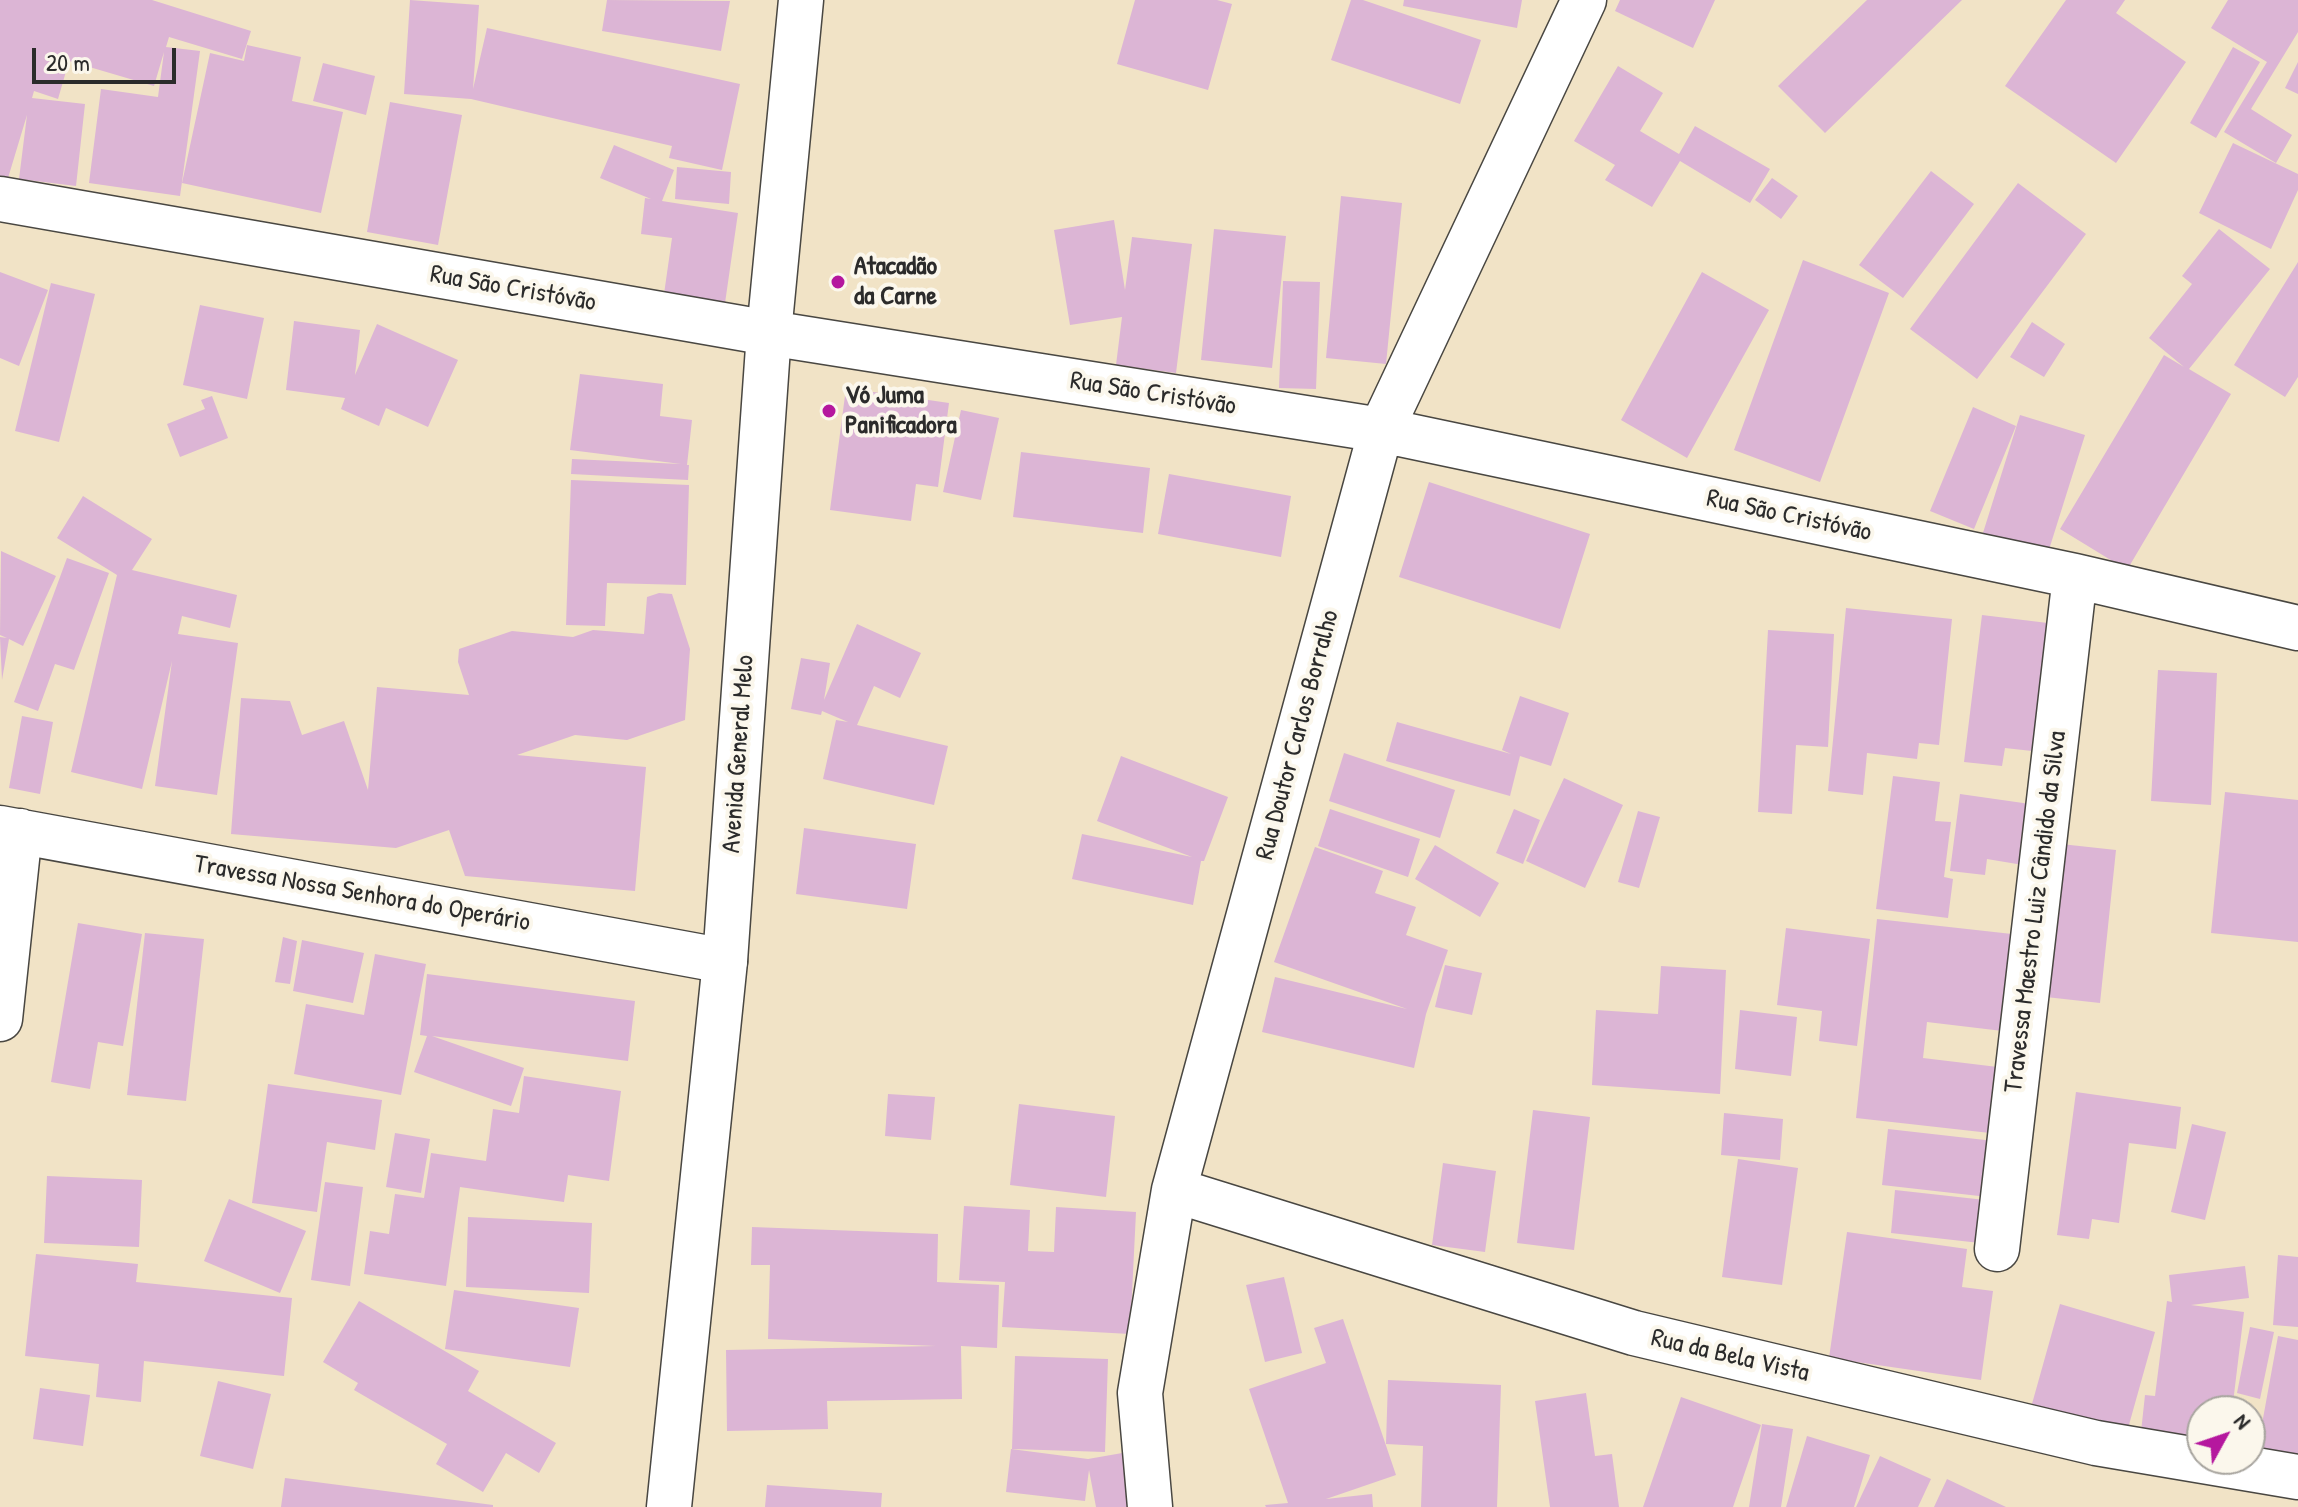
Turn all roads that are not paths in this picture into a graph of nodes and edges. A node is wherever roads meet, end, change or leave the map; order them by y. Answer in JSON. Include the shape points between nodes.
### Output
{"nodes":[{"id":1,"x":801,"y":0,"type":"edge"},
{"id":2,"x":1584,"y":0,"type":"edge"},
{"id":3,"x":0,"y":199,"type":"edge"},
{"id":4,"x":769,"y":333,"type":"junction"},
{"id":5,"x":1381,"y":430,"type":"junction"},
{"id":6,"x":2075,"y":576,"type":"junction"},
{"id":7,"x":2298,"y":628,"type":"edge"},
{"id":8,"x":10,"y":829,"type":"edge"},
{"id":9,"x":725,"y":961,"type":"junction"},
{"id":10,"x":0,"y":1019,"type":"edge"},
{"id":11,"x":1174,"y":1190,"type":"junction"},
{"id":12,"x":1997,"y":1249,"type":"dead end"},
{"id":13,"x":2298,"y":1477,"type":"edge"},
{"id":14,"x":669,"y":1507,"type":"edge"},
{"id":15,"x":1150,"y":1507,"type":"edge"}],
"edges":[{"from":1,"to":4,"type":"street","name":"Avenida General Melo"},
{"from":2,"to":5,"type":"street","name":"Rua Doutor Carlos Borralho"},
{"from":3,"to":4,"type":"street","name":"Rua São Cristóvão"},
{"from":4,"to":5,"type":"street","name":"Rua São Cristóvão"},
{"from":4,"to":9,"type":"street","name":"Avenida General Melo"},
{"from":5,"to":6,"type":"street","name":"Rua São Cristóvão"},
{"from":5,"to":11,"type":"street","name":"Rua Doutor Carlos Borralho"},
{"from":6,"to":7,"type":"street","name":"Rua São Cristóvão"},
{"from":6,"to":12,"type":"street","name":"Travessa Maestro Luiz Cândido da Silva"},
{"from":8,"to":9,"type":"street","name":"Travessa Nossa Senhora do Operário"},
{"from":8,"to":10,"type":"street"},
{"from":9,"to":14,"type":"street","name":"Avenida General Melo"},
{"from":11,"to":13,"type":"street","name":"Rua da Bela Vista","via":[[1634,1333],[2096,1443]]},
{"from":11,"to":15,"type":"street","name":"Rua Doutor Carlos Borralho","via":[[1140,1393]]}]}
